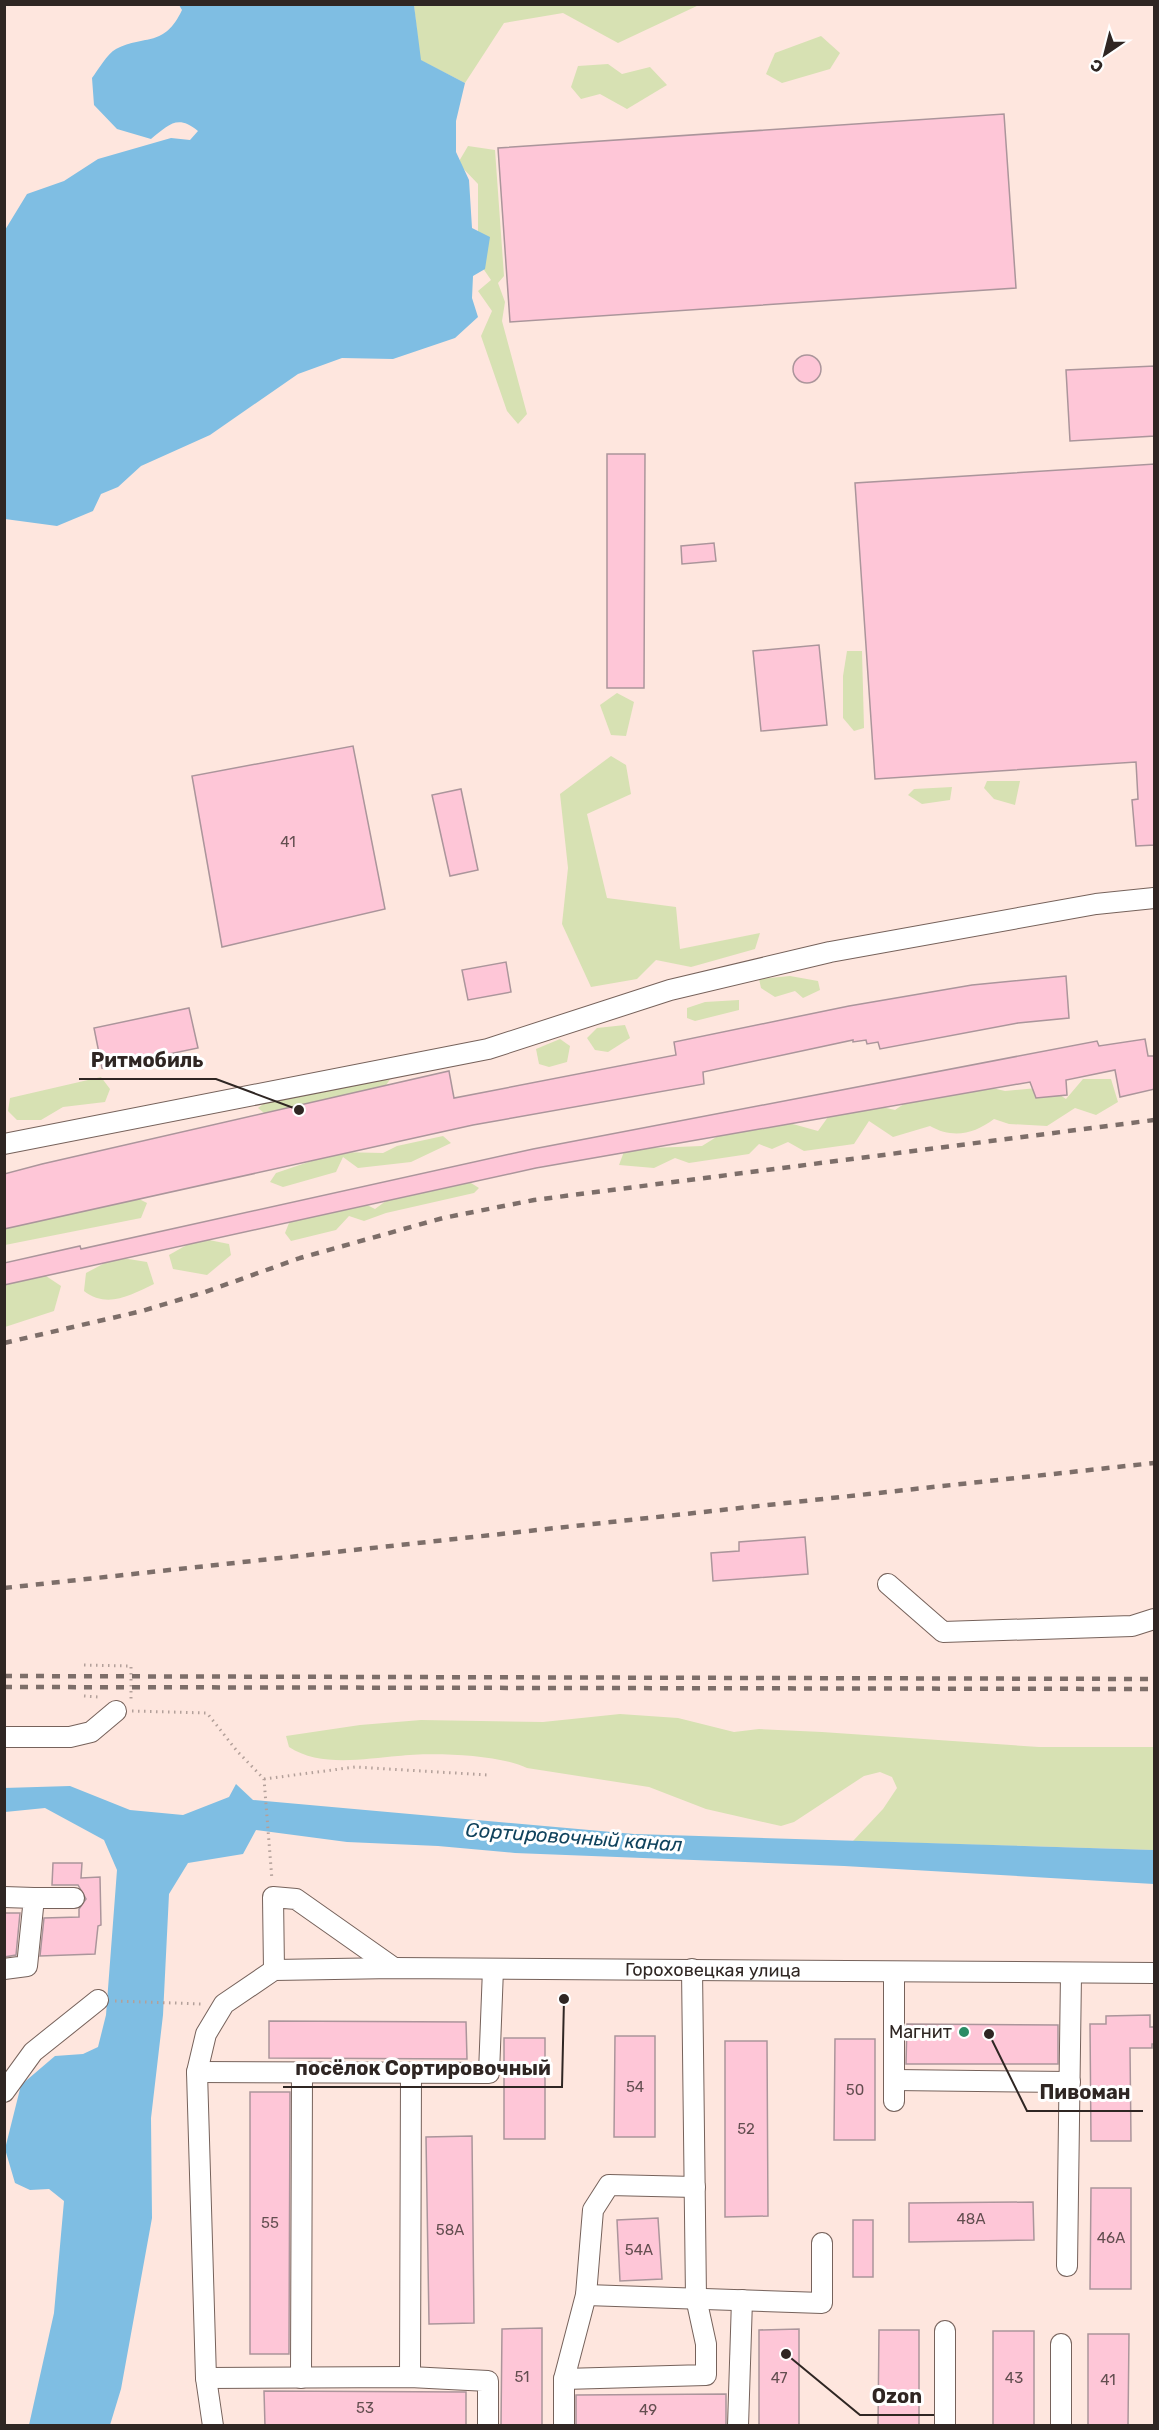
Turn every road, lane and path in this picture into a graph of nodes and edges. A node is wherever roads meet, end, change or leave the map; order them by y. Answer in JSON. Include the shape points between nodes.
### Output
{"nodes":[{"id":1,"x":1155,"y":898,"type":"edge"},
{"id":2,"x":4,"y":1144,"type":"edge"},
{"id":3,"x":888,"y":1584,"type":"dead end"},
{"id":4,"x":1155,"y":1619,"type":"edge"},
{"id":5,"x":84,"y":1665,"type":"dead end"},
{"id":6,"x":84,"y":1696,"type":"dead end"},
{"id":7,"x":123,"y":1711,"type":"junction"},
{"id":8,"x":4,"y":1737,"type":"edge"},
{"id":9,"x":488,"y":1775,"type":"dead end"},
{"id":10,"x":264,"y":1779,"type":"junction"},
{"id":11,"x":272,"y":1870,"type":"dead end"},
{"id":12,"x":4,"y":1897,"type":"edge"},
{"id":13,"x":34,"y":1898,"type":"junction"},
{"id":14,"x":74,"y":1898,"type":"dead end"},
{"id":15,"x":394,"y":1968,"type":"junction"},
{"id":16,"x":493,"y":1968,"type":"junction"},
{"id":17,"x":4,"y":1969,"type":"edge"},
{"id":18,"x":692,"y":1969,"type":"junction"},
{"id":19,"x":274,"y":1970,"type":"junction"},
{"id":20,"x":894,"y":1972,"type":"junction"},
{"id":21,"x":1155,"y":1973,"type":"edge"},
{"id":22,"x":1071,"y":1974,"type":"junction"},
{"id":23,"x":98,"y":2000,"type":"joint"},
{"id":24,"x":185,"y":2005,"type":"dead end"},
{"id":25,"x":197,"y":2072,"type":"junction"},
{"id":26,"x":302,"y":2073,"type":"junction"},
{"id":27,"x":411,"y":2073,"type":"junction"},
{"id":28,"x":895,"y":2080,"type":"junction"},
{"id":29,"x":1070,"y":2082,"type":"junction"},
{"id":30,"x":4,"y":2092,"type":"edge"},
{"id":31,"x":894,"y":2101,"type":"dead end"},
{"id":32,"x":695,"y":2187,"type":"junction"},
{"id":33,"x":822,"y":2243,"type":"dead end"},
{"id":34,"x":1067,"y":2266,"type":"dead end"},
{"id":35,"x":586,"y":2295,"type":"junction"},
{"id":36,"x":696,"y":2298,"type":"junction"},
{"id":37,"x":742,"y":2300,"type":"junction"},
{"id":38,"x":945,"y":2331,"type":"dead end"},
{"id":39,"x":1061,"y":2344,"type":"dead end"},
{"id":40,"x":206,"y":2378,"type":"junction"},
{"id":41,"x":301,"y":2378,"type":"junction"},
{"id":42,"x":410,"y":2378,"type":"junction"},
{"id":43,"x":564,"y":2379,"type":"junction"},
{"id":44,"x":213,"y":2426,"type":"edge"},
{"id":45,"x":488,"y":2426,"type":"edge"},
{"id":46,"x":564,"y":2426,"type":"edge"},
{"id":47,"x":738,"y":2426,"type":"edge"},
{"id":48,"x":945,"y":2426,"type":"edge"},
{"id":49,"x":1061,"y":2426,"type":"edge"}],
"edges":[{"from":1,"to":2,"type":"street","via":[[1096,904],[830,952],[670,990],[488,1049]]},
{"from":3,"to":4,"type":"street","via":[[943,1632],[1132,1626]]},
{"from":5,"to":7,"type":"path","via":[[131,1666]]},
{"from":6,"to":7,"type":"path","via":[[99,1697],[100,1710]]},
{"from":7,"to":8,"type":"street","via":[[80,1735]]},
{"from":7,"to":10,"type":"path","via":[[207,1713]]},
{"from":9,"to":10,"type":"path","via":[[355,1767]]},
{"from":10,"to":11,"type":"path"},
{"from":12,"to":13,"type":"street"},
{"from":13,"to":14,"type":"street"},
{"from":13,"to":17,"type":"street","via":[[27,1966]]},
{"from":15,"to":16,"type":"street","name":"Гороховецкая улица"},
{"from":15,"to":19,"type":"street","name":"Гороховецкая улица"},
{"from":15,"to":19,"type":"street","via":[[296,1899],[273,1897]]},
{"from":16,"to":18,"type":"street","name":"Гороховецкая улица"},
{"from":16,"to":27,"type":"street","via":[[489,2073]]},
{"from":18,"to":20,"type":"street","name":"Гороховецкая улица"},
{"from":18,"to":32,"type":"street"},
{"from":19,"to":25,"type":"street","via":[[224,2004],[206,2034]]},
{"from":20,"to":22,"type":"street","name":"Гороховецкая улица"},
{"from":20,"to":28,"type":"street"},
{"from":21,"to":22,"type":"street","name":"Гороховецкая улица"},
{"from":22,"to":29,"type":"street"},
{"from":23,"to":24,"type":"path"},
{"from":23,"to":30,"type":"street","via":[[33,2052]]},
{"from":25,"to":26,"type":"street"},
{"from":25,"to":40,"type":"street"},
{"from":26,"to":27,"type":"street"},
{"from":26,"to":41,"type":"street"},
{"from":27,"to":42,"type":"street"},
{"from":28,"to":29,"type":"street"},
{"from":28,"to":31,"type":"street"},
{"from":29,"to":34,"type":"street"},
{"from":32,"to":35,"type":"street","via":[[609,2185],[592,2210]]},
{"from":32,"to":36,"type":"street"},
{"from":33,"to":37,"type":"street","via":[[822,2303]]},
{"from":35,"to":36,"type":"street"},
{"from":35,"to":43,"type":"street"},
{"from":36,"to":37,"type":"street"},
{"from":36,"to":43,"type":"street","via":[[706,2344],[706,2375]]},
{"from":37,"to":47,"type":"street"},
{"from":38,"to":48,"type":"street"},
{"from":39,"to":49,"type":"street"},
{"from":40,"to":41,"type":"street"},
{"from":40,"to":44,"type":"street"},
{"from":41,"to":42,"type":"street"},
{"from":42,"to":45,"type":"street","via":[[488,2381]]},
{"from":43,"to":46,"type":"street"}]}
